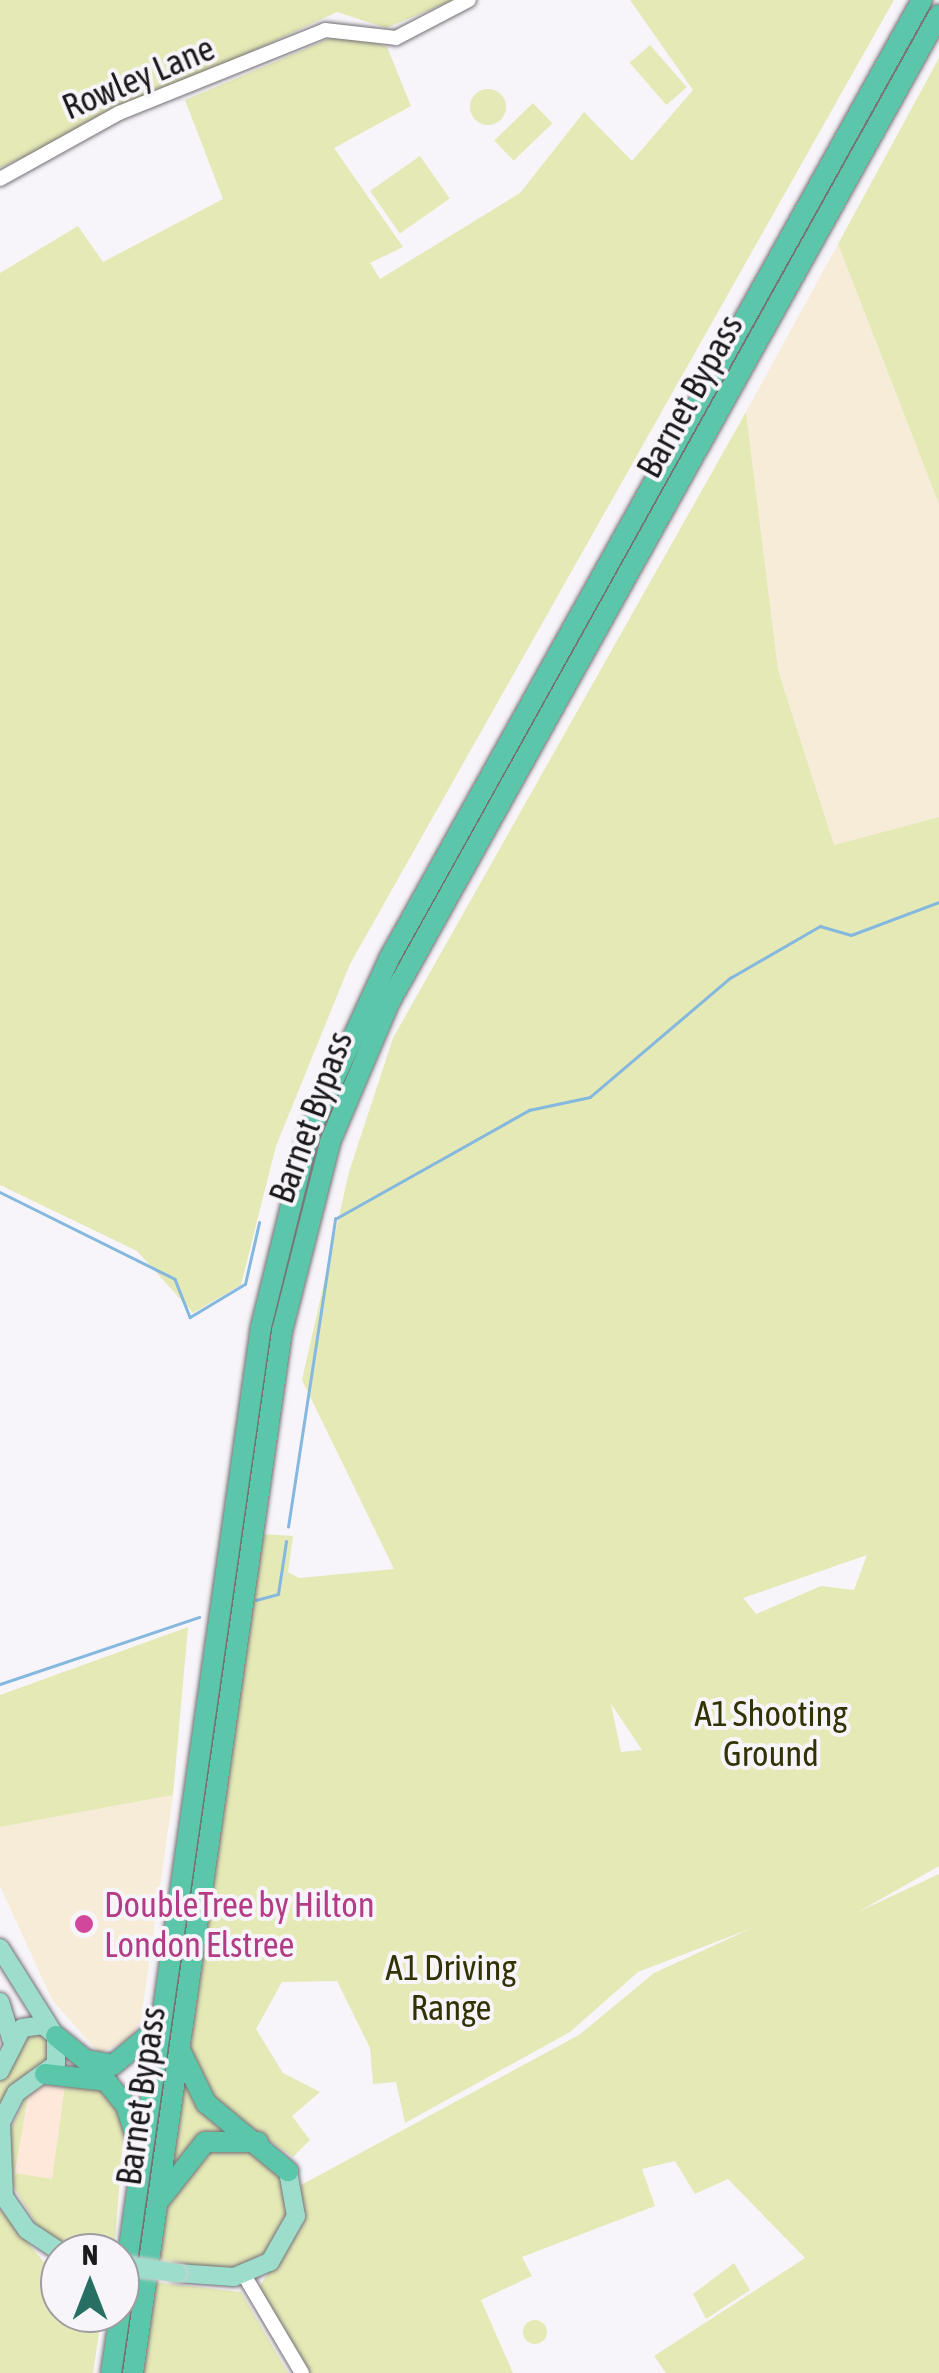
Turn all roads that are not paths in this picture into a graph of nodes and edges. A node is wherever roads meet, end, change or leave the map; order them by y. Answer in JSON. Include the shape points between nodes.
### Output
{"nodes":[{"id":1,"x":469,"y":0,"type":"edge"},
{"id":2,"x":922,"y":0,"type":"edge"},
{"id":3,"x":939,"y":15,"type":"edge"},
{"id":4,"x":0,"y":178,"type":"edge"},
{"id":5,"x":0,"y":1948,"type":"edge"},
{"id":6,"x":0,"y":2002,"type":"edge"},
{"id":7,"x":161,"y":2025,"type":"junction"},
{"id":8,"x":54,"y":2033,"type":"junction"},
{"id":9,"x":11,"y":2039,"type":"junction"},
{"id":10,"x":180,"y":2047,"type":"junction"},
{"id":11,"x":0,"y":2071,"type":"edge"},
{"id":12,"x":46,"y":2074,"type":"junction"},
{"id":13,"x":1,"y":2124,"type":"edge"},
{"id":14,"x":260,"y":2142,"type":"junction"},
{"id":15,"x":142,"y":2155,"type":"junction"},
{"id":16,"x":288,"y":2171,"type":"joint"},
{"id":17,"x":2,"y":2194,"type":"edge"},
{"id":18,"x":156,"y":2205,"type":"junction"},
{"id":19,"x":131,"y":2233,"type":"edge"},
{"id":20,"x":40,"y":2239,"type":"edge"},
{"id":21,"x":140,"y":2268,"type":"edge"},
{"id":22,"x":244,"y":2275,"type":"junction"},
{"id":23,"x":117,"y":2333,"type":"edge"},
{"id":24,"x":111,"y":2373,"type":"edge"},
{"id":25,"x":133,"y":2373,"type":"edge"},
{"id":26,"x":302,"y":2373,"type":"edge"}],
"edges":[{"from":1,"to":4,"type":"street","name":"Rowley Lane","via":[[396,38],[325,30],[120,113]]},
{"from":2,"to":7,"type":"highway","name":"Barnet Bypass","via":[[377,981],[309,1134],[261,1327]]},
{"from":3,"to":10,"type":"highway","name":"Barnet Bypass","via":[[389,1003],[330,1142],[282,1331]]},
{"from":5,"to":8,"type":"main road"},
{"from":6,"to":9,"type":"main road"},
{"from":7,"to":8,"type":"highway","via":[[113,2065],[86,2060]]},
{"from":7,"to":15,"type":"highway","name":"Barnet Bypass"},
{"from":8,"to":9,"type":"main road","via":[[34,2024]]},
{"from":8,"to":12,"type":"main road","via":[[59,2058]]},
{"from":9,"to":11,"type":"main road"},
{"from":10,"to":14,"type":"highway","via":[[206,2102]]},
{"from":10,"to":18,"type":"highway","name":"Barnet Bypass"},
{"from":12,"to":13,"type":"main road","via":[[16,2094]]},
{"from":12,"to":15,"type":"highway","via":[[106,2081],[126,2106]]},
{"from":13,"to":17,"type":"main road"},
{"from":14,"to":16,"type":"highway"},
{"from":14,"to":18,"type":"highway","via":[[205,2142]]},
{"from":15,"to":19,"type":"highway","name":"Barnet Bypass"},
{"from":16,"to":22,"type":"main road","via":[[296,2203],[289,2238]]},
{"from":17,"to":20,"type":"main road"},
{"from":18,"to":25,"type":"highway","name":"Barnet Bypass"},
{"from":21,"to":22,"type":"main road","bridge":true},
{"from":22,"to":26,"type":"street"},
{"from":23,"to":24,"type":"highway","name":"Barnet Bypass"}]}
